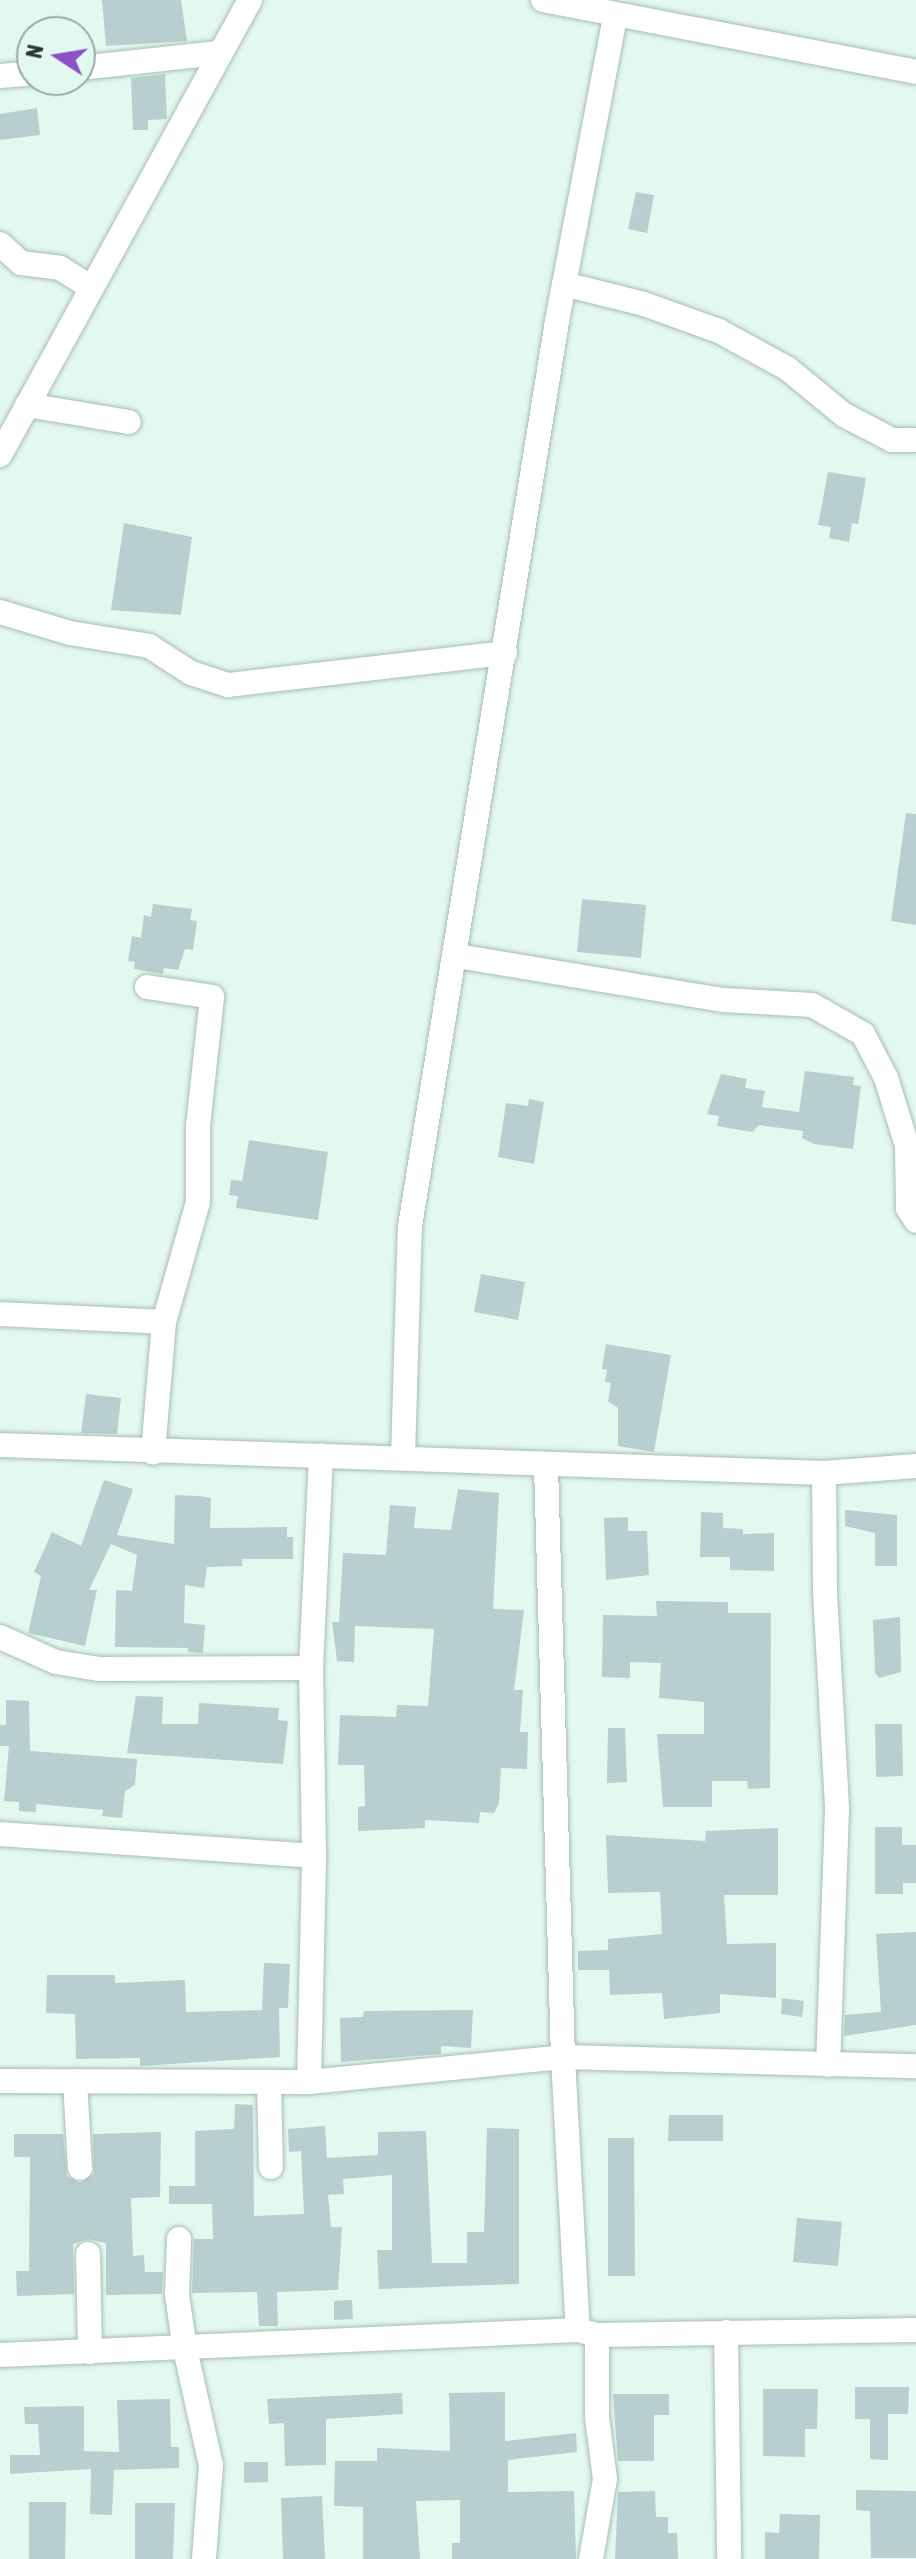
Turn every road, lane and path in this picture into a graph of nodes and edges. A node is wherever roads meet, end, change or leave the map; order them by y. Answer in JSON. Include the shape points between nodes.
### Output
{"nodes":[{"id":1,"x":543,"y":0,"type":"edge"},
{"id":2,"x":240,"y":5,"type":"edge"},
{"id":3,"x":615,"y":17,"type":"junction"},
{"id":4,"x":218,"y":53,"type":"junction"},
{"id":5,"x":96,"y":66,"type":"edge"},
{"id":6,"x":916,"y":72,"type":"edge"},
{"id":7,"x":0,"y":244,"type":"edge"},
{"id":8,"x":564,"y":284,"type":"junction"},
{"id":9,"x":90,"y":287,"type":"junction"},
{"id":10,"x":27,"y":405,"type":"junction"},
{"id":11,"x":129,"y":422,"type":"dead end"},
{"id":12,"x":916,"y":440,"type":"edge"},
{"id":13,"x":0,"y":455,"type":"edge"},
{"id":14,"x":0,"y":612,"type":"edge"},
{"id":15,"x":505,"y":653,"type":"junction"},
{"id":16,"x":457,"y":956,"type":"junction"},
{"id":17,"x":147,"y":987,"type":"dead end"},
{"id":18,"x":916,"y":1221,"type":"edge"},
{"id":19,"x":0,"y":1314,"type":"edge"},
{"id":20,"x":164,"y":1322,"type":"junction"},
{"id":21,"x":0,"y":1445,"type":"edge"},
{"id":22,"x":153,"y":1453,"type":"junction"},
{"id":23,"x":321,"y":1455,"type":"junction"},
{"id":24,"x":403,"y":1457,"type":"junction"},
{"id":25,"x":546,"y":1465,"type":"junction"},
{"id":26,"x":916,"y":1466,"type":"edge"},
{"id":27,"x":824,"y":1473,"type":"junction"},
{"id":28,"x":0,"y":1637,"type":"edge"},
{"id":29,"x":311,"y":1668,"type":"junction"},
{"id":30,"x":0,"y":1834,"type":"edge"},
{"id":31,"x":314,"y":1856,"type":"junction"},
{"id":32,"x":563,"y":2057,"type":"junction"},
{"id":33,"x":828,"y":2065,"type":"junction"},
{"id":34,"x":916,"y":2066,"type":"edge"},
{"id":35,"x":0,"y":2081,"type":"edge"},
{"id":36,"x":75,"y":2081,"type":"junction"},
{"id":37,"x":269,"y":2082,"type":"junction"},
{"id":38,"x":309,"y":2082,"type":"junction"},
{"id":39,"x":271,"y":2167,"type":"dead end"},
{"id":40,"x":80,"y":2168,"type":"dead end"},
{"id":41,"x":179,"y":2239,"type":"dead end"},
{"id":42,"x":88,"y":2254,"type":"dead end"},
{"id":43,"x":916,"y":2330,"type":"edge"},
{"id":44,"x":726,"y":2332,"type":"junction"},
{"id":45,"x":588,"y":2333,"type":"junction"},
{"id":46,"x":185,"y":2349,"type":"junction"},
{"id":47,"x":90,"y":2352,"type":"junction"},
{"id":48,"x":0,"y":2355,"type":"edge"},
{"id":49,"x":204,"y":2559,"type":"edge"},
{"id":50,"x":591,"y":2559,"type":"edge"},
{"id":51,"x":729,"y":2559,"type":"edge"}],
"edges":[{"from":1,"to":3,"type":"street"},
{"from":2,"to":4,"type":"street"},
{"from":3,"to":6,"type":"street"},
{"from":3,"to":8,"type":"street"},
{"from":4,"to":5,"type":"street"},
{"from":4,"to":9,"type":"street"},
{"from":7,"to":9,"type":"street","via":[[21,263],[60,268]]},
{"from":8,"to":12,"type":"street","via":[[644,304],[719,331],[788,369],[844,415],[892,440]]},
{"from":8,"to":15,"type":"street"},
{"from":9,"to":10,"type":"street"},
{"from":10,"to":11,"type":"street"},
{"from":10,"to":13,"type":"street"},
{"from":14,"to":15,"type":"street","via":[[70,633],[149,646],[191,673],[228,685]]},
{"from":15,"to":16,"type":"street"},
{"from":16,"to":18,"type":"street","via":[[724,1000],[812,1005],[863,1034],[886,1078],[907,1146],[908,1208]]},
{"from":16,"to":24,"type":"street","via":[[410,1226]]},
{"from":17,"to":20,"type":"street","via":[[212,997],[198,1126],[198,1202]]},
{"from":19,"to":20,"type":"street"},
{"from":20,"to":22,"type":"street"},
{"from":21,"to":22,"type":"street"},
{"from":22,"to":23,"type":"street"},
{"from":23,"to":24,"type":"street"},
{"from":23,"to":29,"type":"street"},
{"from":24,"to":25,"type":"street"},
{"from":25,"to":27,"type":"street"},
{"from":25,"to":32,"type":"street"},
{"from":26,"to":27,"type":"street"},
{"from":27,"to":33,"type":"street","via":[[837,1810]]},
{"from":28,"to":29,"type":"street","via":[[56,1662],[99,1669]]},
{"from":29,"to":31,"type":"street"},
{"from":30,"to":31,"type":"street"},
{"from":31,"to":38,"type":"street"},
{"from":32,"to":33,"type":"street"},
{"from":32,"to":38,"type":"street"},
{"from":32,"to":45,"type":"street"},
{"from":33,"to":34,"type":"street"},
{"from":35,"to":36,"type":"street"},
{"from":36,"to":37,"type":"street"},
{"from":36,"to":40,"type":"street"},
{"from":37,"to":38,"type":"street"},
{"from":37,"to":39,"type":"street"},
{"from":41,"to":46,"type":"street","via":[[177,2295]]},
{"from":42,"to":47,"type":"street"},
{"from":43,"to":44,"type":"street"},
{"from":44,"to":45,"type":"street"},
{"from":44,"to":51,"type":"street"},
{"from":45,"to":46,"type":"street"},
{"from":45,"to":50,"type":"street","via":[[605,2479]]},
{"from":46,"to":47,"type":"street"},
{"from":46,"to":49,"type":"street","via":[[211,2465]]},
{"from":47,"to":48,"type":"street"}]}
